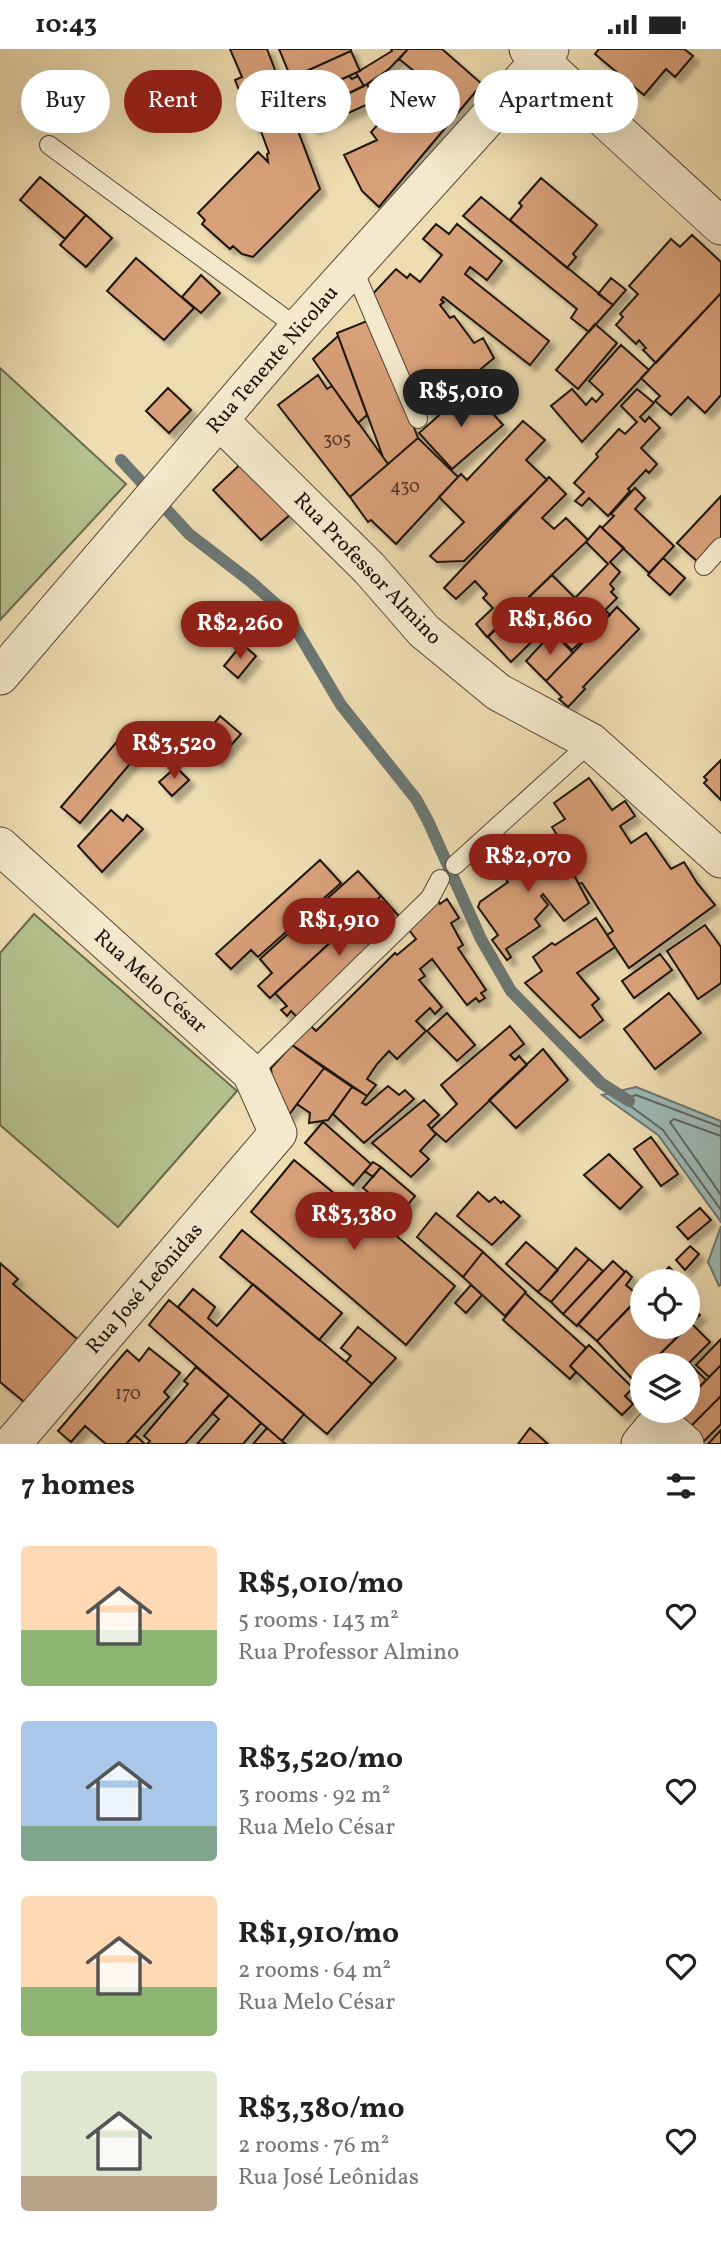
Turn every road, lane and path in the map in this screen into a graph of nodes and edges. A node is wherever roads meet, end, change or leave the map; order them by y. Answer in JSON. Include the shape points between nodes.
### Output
{"nodes":[{"id":1,"x":540,"y":53,"type":"edge"},
{"id":2,"x":48,"y":145,"type":"dead end"},
{"id":3,"x":721,"y":226,"type":"edge"},
{"id":4,"x":353,"y":268,"type":"junction"},
{"id":5,"x":298,"y":328,"type":"junction"},
{"id":6,"x":418,"y":419,"type":"dead end"},
{"id":7,"x":220,"y":421,"type":"junction"},
{"id":8,"x":721,"y":547,"type":"edge"},
{"id":9,"x":704,"y":566,"type":"dead end"},
{"id":10,"x":0,"y":676,"type":"edge"},
{"id":11,"x":591,"y":742,"type":"junction"},
{"id":12,"x":0,"y":846,"type":"edge"},
{"id":13,"x":721,"y":859,"type":"edge"},
{"id":14,"x":455,"y":865,"type":"dead end"},
{"id":15,"x":440,"y":879,"type":"dead end"},
{"id":16,"x":251,"y":1073,"type":"junction"},
{"id":17,"x":278,"y":1133,"type":"joint"},
{"id":18,"x":11,"y":1439,"type":"edge"}],
"edges":[{"from":1,"to":3,"type":"street"},
{"from":1,"to":4,"type":"street","name":"Rua Tenente Nicolau"},
{"from":2,"to":5,"type":"lane"},
{"from":4,"to":5,"type":"street","name":"Rua Tenente Nicolau"},
{"from":4,"to":6,"type":"lane"},
{"from":5,"to":7,"type":"street","name":"Rua Tenente Nicolau"},
{"from":7,"to":10,"type":"street","name":"Rua Tenente Nicolau"},
{"from":7,"to":11,"type":"street","name":"Rua Professor Almino","via":[[369,568],[424,631],[498,692]]},
{"from":8,"to":9,"type":"lane"},
{"from":11,"to":13,"type":"street","name":"Rua Professor Almino"},
{"from":11,"to":14,"type":"lane"},
{"from":12,"to":16,"type":"street","name":"Rua Melo César"},
{"from":15,"to":16,"type":"lane","via":[[430,898]]},
{"from":16,"to":17,"type":"street","name":"Rua Melo César"},
{"from":17,"to":18,"type":"street","name":"Rua José Leônidas"}]}
